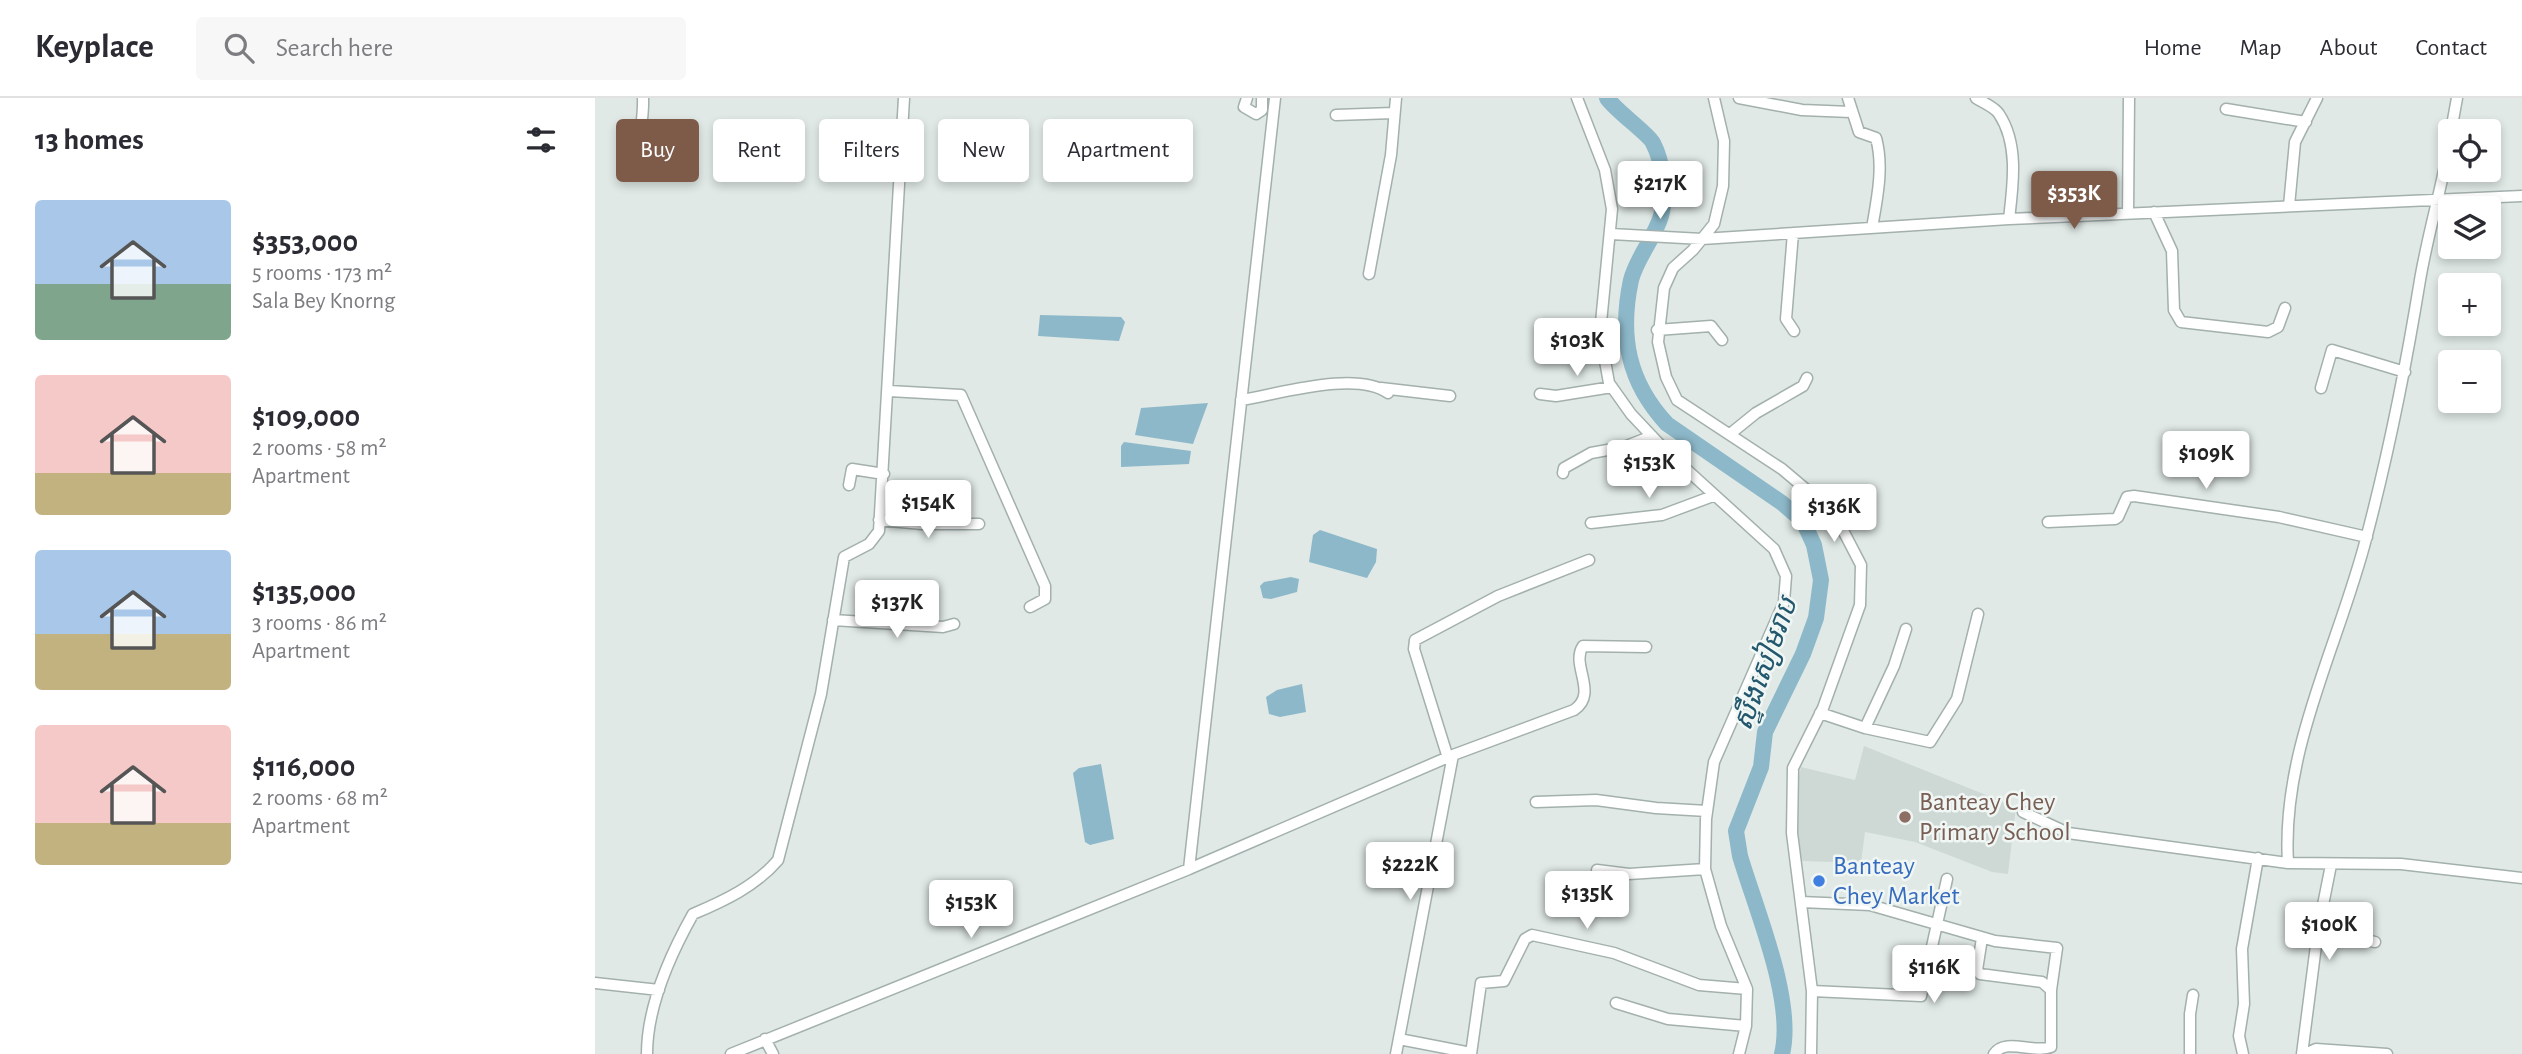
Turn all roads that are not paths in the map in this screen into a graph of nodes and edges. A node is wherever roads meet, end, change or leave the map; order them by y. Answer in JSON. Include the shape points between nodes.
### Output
{"nodes":[{"id":1,"x":643,"y":98,"type":"edge"},
{"id":2,"x":904,"y":98,"type":"edge"},
{"id":3,"x":1247,"y":98,"type":"edge"},
{"id":4,"x":1262,"y":98,"type":"edge"},
{"id":5,"x":1275,"y":98,"type":"edge"},
{"id":6,"x":1396,"y":98,"type":"edge"},
{"id":7,"x":1577,"y":98,"type":"edge"},
{"id":8,"x":1714,"y":98,"type":"edge"},
{"id":9,"x":1739,"y":98,"type":"edge"},
{"id":10,"x":1848,"y":98,"type":"edge"},
{"id":11,"x":1976,"y":98,"type":"edge"},
{"id":12,"x":2129,"y":98,"type":"edge"},
{"id":13,"x":2317,"y":98,"type":"edge"},
{"id":14,"x":2457,"y":98,"type":"edge"},
{"id":15,"x":2226,"y":109,"type":"dead end"},
{"id":16,"x":1851,"y":112,"type":"junction"},
{"id":17,"x":1393,"y":113,"type":"junction"},
{"id":18,"x":1336,"y":115,"type":"dead end"},
{"id":19,"x":643,"y":119,"type":"edge"},
{"id":20,"x":2453,"y":119,"type":"edge"},
{"id":21,"x":2306,"y":122,"type":"junction"},
{"id":22,"x":2522,"y":196,"type":"edge"},
{"id":23,"x":2501,"y":197,"type":"edge"},
{"id":24,"x":2438,"y":200,"type":"edge"},
{"id":25,"x":2289,"y":206,"type":"junction"},
{"id":26,"x":2154,"y":212,"type":"junction"},
{"id":27,"x":2128,"y":213,"type":"junction"},
{"id":28,"x":2438,"y":215,"type":"edge"},
{"id":29,"x":2009,"y":219,"type":"junction"},
{"id":30,"x":1872,"y":228,"type":"junction"},
{"id":31,"x":1793,"y":233,"type":"junction"},
{"id":32,"x":1611,"y":234,"type":"junction"},
{"id":33,"x":1697,"y":239,"type":"junction"},
{"id":34,"x":1370,"y":274,"type":"dead end"},
{"id":35,"x":2285,"y":308,"type":"dead end"},
{"id":36,"x":1657,"y":330,"type":"junction"},
{"id":37,"x":1794,"y":331,"type":"dead end"},
{"id":38,"x":1723,"y":340,"type":"dead end"},
{"id":39,"x":2405,"y":372,"type":"junction"},
{"id":40,"x":1807,"y":378,"type":"dead end"},
{"id":41,"x":1612,"y":387,"type":"junction"},
{"id":42,"x":2321,"y":388,"type":"dead end"},
{"id":43,"x":889,"y":391,"type":"junction"},
{"id":44,"x":1540,"y":394,"type":"dead end"},
{"id":45,"x":1450,"y":396,"type":"dead end"},
{"id":46,"x":1241,"y":400,"type":"junction"},
{"id":47,"x":1730,"y":433,"type":"junction"},
{"id":48,"x":1652,"y":436,"type":"junction"},
{"id":49,"x":1563,"y":473,"type":"dead end"},
{"id":50,"x":884,"y":474,"type":"junction"},
{"id":51,"x":849,"y":485,"type":"dead end"},
{"id":52,"x":1713,"y":496,"type":"junction"},
{"id":53,"x":879,"y":520,"type":"junction"},
{"id":54,"x":2048,"y":522,"type":"dead end"},
{"id":55,"x":1591,"y":523,"type":"dead end"},
{"id":56,"x":979,"y":524,"type":"dead end"},
{"id":57,"x":2367,"y":537,"type":"junction"},
{"id":58,"x":1589,"y":560,"type":"dead end"},
{"id":59,"x":1030,"y":607,"type":"dead end"},
{"id":60,"x":1978,"y":614,"type":"dead end"},
{"id":61,"x":833,"y":620,"type":"junction"},
{"id":62,"x":954,"y":624,"type":"dead end"},
{"id":63,"x":1906,"y":629,"type":"dead end"},
{"id":64,"x":1646,"y":647,"type":"dead end"},
{"id":65,"x":1821,"y":713,"type":"junction"},
{"id":66,"x":1865,"y":728,"type":"junction"},
{"id":67,"x":1450,"y":756,"type":"junction"},
{"id":68,"x":1536,"y":802,"type":"dead end"},
{"id":69,"x":1707,"y":811,"type":"junction"},
{"id":70,"x":2023,"y":812,"type":"dead end"},
{"id":71,"x":2258,"y":859,"type":"junction"},
{"id":72,"x":2281,"y":861,"type":"junction"},
{"id":73,"x":2331,"y":865,"type":"junction"},
{"id":74,"x":1189,"y":869,"type":"junction"},
{"id":75,"x":1705,"y":869,"type":"junction"},
{"id":76,"x":1597,"y":870,"type":"dead end"},
{"id":77,"x":2522,"y":878,"type":"edge"},
{"id":78,"x":1947,"y":879,"type":"dead end"},
{"id":79,"x":1801,"y":902,"type":"junction"},
{"id":80,"x":1935,"y":925,"type":"junction"},
{"id":81,"x":2318,"y":930,"type":"junction"},
{"id":82,"x":1982,"y":938,"type":"junction"},
{"id":83,"x":2375,"y":942,"type":"dead end"},
{"id":84,"x":595,"y":984,"type":"edge"},
{"id":85,"x":1747,"y":989,"type":"junction"},
{"id":86,"x":659,"y":990,"type":"junction"},
{"id":87,"x":1812,"y":990,"type":"junction"},
{"id":88,"x":2051,"y":990,"type":"junction"},
{"id":89,"x":2193,"y":995,"type":"dead end"},
{"id":90,"x":1616,"y":1003,"type":"dead end"},
{"id":91,"x":1746,"y":1026,"type":"junction"},
{"id":92,"x":1399,"y":1039,"type":"junction"},
{"id":93,"x":765,"y":1040,"type":"junction"},
{"id":94,"x":647,"y":1054,"type":"edge"},
{"id":95,"x":731,"y":1054,"type":"edge"},
{"id":96,"x":773,"y":1054,"type":"edge"},
{"id":97,"x":1397,"y":1054,"type":"edge"},
{"id":98,"x":1471,"y":1054,"type":"edge"},
{"id":99,"x":1741,"y":1054,"type":"edge"},
{"id":100,"x":1811,"y":1054,"type":"edge"},
{"id":101,"x":1994,"y":1054,"type":"edge"},
{"id":102,"x":2190,"y":1054,"type":"edge"},
{"id":103,"x":2243,"y":1054,"type":"edge"},
{"id":104,"x":2303,"y":1054,"type":"edge"},
{"id":105,"x":2387,"y":1054,"type":"edge"}],
"edges":[{"from":1,"to":19,"type":"street"},
{"from":2,"to":43,"type":"street","via":[[890,301]]},
{"from":3,"to":4,"type":"street","via":[[1244,107],[1256,114],[1262,110]]},
{"from":5,"to":46,"type":"street"},
{"from":6,"to":17,"type":"street"},
{"from":7,"to":32,"type":"street","via":[[1605,170]]},
{"from":8,"to":33,"type":"street","via":[[1725,168],[1714,224]]},
{"from":9,"to":16,"type":"street","via":[[1801,110]]},
{"from":10,"to":16,"type":"street"},
{"from":11,"to":29,"type":"street","via":[[1999,112],[2011,148],[2014,173]]},
{"from":12,"to":27,"type":"street"},
{"from":13,"to":21,"type":"street"},
{"from":14,"to":20,"type":"street"},
{"from":15,"to":21,"type":"street"},
{"from":16,"to":30,"type":"street","via":[[1859,132],[1876,138],[1879,149]]},
{"from":17,"to":18,"type":"street"},
{"from":17,"to":34,"type":"street","via":[[1391,155]]},
{"from":21,"to":25,"type":"street","via":[[2295,142]]},
{"from":22,"to":23,"type":"street"},
{"from":24,"to":25,"type":"street"},
{"from":25,"to":26,"type":"street"},
{"from":26,"to":27,"type":"street"},
{"from":26,"to":35,"type":"street","via":[[2172,251],[2174,310],[2181,322],[2268,332],[2278,327]]},
{"from":27,"to":29,"type":"street"},
{"from":28,"to":39,"type":"street","via":[[2421,278]]},
{"from":29,"to":30,"type":"street"},
{"from":30,"to":31,"type":"street"},
{"from":31,"to":33,"type":"street"},
{"from":31,"to":37,"type":"street","via":[[1786,318]]},
{"from":32,"to":33,"type":"street"},
{"from":32,"to":41,"type":"street","via":[[1600,333]]},
{"from":33,"to":36,"type":"street","via":[[1673,268],[1664,288]]},
{"from":36,"to":38,"type":"street","via":[[1711,326]]},
{"from":36,"to":47,"type":"street","via":[[1666,377],[1677,400]]},
{"from":39,"to":42,"type":"street","via":[[2332,350]]},
{"from":39,"to":57,"type":"street"},
{"from":40,"to":47,"type":"street","via":[[1803,386]]},
{"from":41,"to":44,"type":"street","via":[[1556,396]]},
{"from":41,"to":48,"type":"street"},
{"from":43,"to":50,"type":"street"},
{"from":43,"to":59,"type":"street","via":[[961,395],[1045,586],[1045,599]]},
{"from":45,"to":46,"type":"street","via":[[1347,383]]},
{"from":46,"to":74,"type":"street"},
{"from":47,"to":65,"type":"street","via":[[1834,513],[1861,565],[1860,605]]},
{"from":48,"to":49,"type":"street","via":[[1578,458]]},
{"from":48,"to":52,"type":"street"},
{"from":50,"to":51,"type":"street","via":[[852,469]]},
{"from":50,"to":53,"type":"street"},
{"from":52,"to":55,"type":"street","via":[[1662,515]]},
{"from":52,"to":69,"type":"street","via":[[1774,549],[1786,583],[1784,602],[1714,762]]},
{"from":53,"to":56,"type":"street"},
{"from":53,"to":61,"type":"street","via":[[876,538],[844,557]]},
{"from":54,"to":57,"type":"street","via":[[2115,519],[2129,495],[2279,517]]},
{"from":57,"to":72,"type":"street","via":[[2302,743],[2287,803],[2287,842]]},
{"from":58,"to":67,"type":"street","via":[[1498,596],[1415,640],[1414,649]]},
{"from":60,"to":66,"type":"street","via":[[1957,699],[1935,737],[1926,742]]},
{"from":61,"to":62,"type":"street"},
{"from":61,"to":86,"type":"street","via":[[821,694],[778,860],[727,899],[693,914]]},
{"from":63,"to":66,"type":"street"},
{"from":64,"to":67,"type":"street","via":[[1583,646],[1579,653],[1585,690],[1581,705]]},
{"from":65,"to":66,"type":"street"},
{"from":65,"to":79,"type":"street","via":[[1793,768],[1792,832]]},
{"from":67,"to":74,"type":"street"},
{"from":67,"to":92,"type":"street"},
{"from":68,"to":69,"type":"street","via":[[1596,800]]},
{"from":69,"to":75,"type":"street"},
{"from":70,"to":71,"type":"street","via":[[2068,833]]},
{"from":71,"to":72,"type":"street"},
{"from":71,"to":103,"type":"street","via":[[2242,949],[2244,1004],[2239,1036]]},
{"from":72,"to":73,"type":"street"},
{"from":73,"to":77,"type":"street","via":[[2401,864]]},
{"from":73,"to":81,"type":"street"},
{"from":74,"to":93,"type":"street"},
{"from":75,"to":76,"type":"street","via":[[1629,874]]},
{"from":75,"to":85,"type":"street","via":[[1721,926]]},
{"from":78,"to":80,"type":"street"},
{"from":79,"to":80,"type":"street","via":[[1870,905]]},
{"from":79,"to":87,"type":"street"},
{"from":80,"to":82,"type":"street"},
{"from":80,"to":87,"type":"street","via":[[1921,996]]},
{"from":81,"to":83,"type":"street"},
{"from":81,"to":104,"type":"street"},
{"from":82,"to":88,"type":"street","via":[[1980,974],[2042,982]]},
{"from":82,"to":88,"type":"street","via":[[2057,948]]},
{"from":84,"to":86,"type":"street"},
{"from":85,"to":91,"type":"street"},
{"from":85,"to":98,"type":"street","via":[[1699,985],[1614,953],[1548,936],[1528,936],[1504,981],[1481,983]]},
{"from":86,"to":94,"type":"street","via":[[649,1023]]},
{"from":87,"to":100,"type":"street"},
{"from":88,"to":101,"type":"street","via":[[2051,1047],[2006,1047]]},
{"from":89,"to":102,"type":"street"},
{"from":90,"to":91,"type":"street","via":[[1668,1019]]},
{"from":91,"to":99,"type":"street"},
{"from":92,"to":97,"type":"street"},
{"from":92,"to":98,"type":"street"},
{"from":93,"to":95,"type":"street"},
{"from":93,"to":96,"type":"street"},
{"from":104,"to":105,"type":"street","via":[[2316,1049]]}]}
